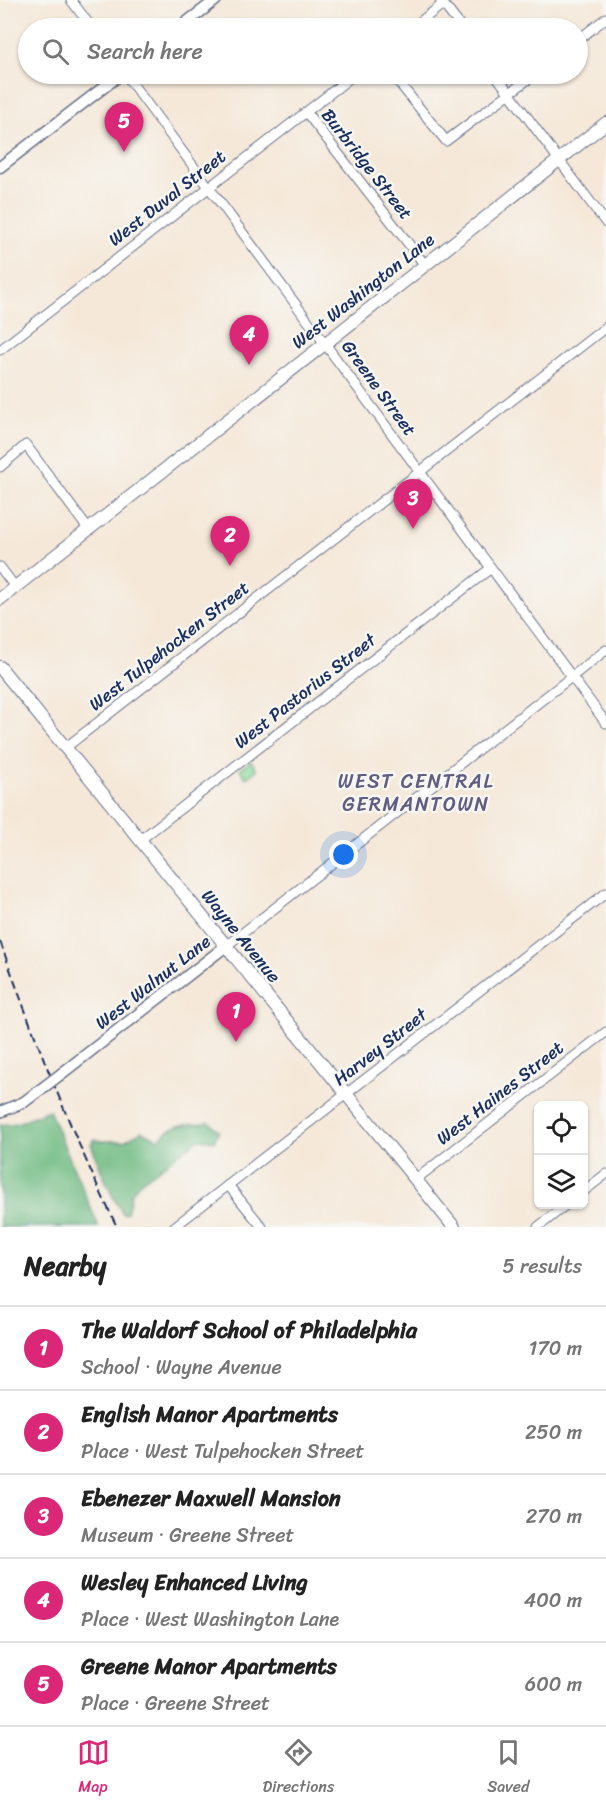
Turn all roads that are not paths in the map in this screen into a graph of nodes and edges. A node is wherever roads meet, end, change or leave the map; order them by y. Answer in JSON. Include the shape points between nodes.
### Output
{"nodes":[{"id":1,"x":70,"y":0,"type":"edge"},
{"id":2,"x":216,"y":0,"type":"edge"},
{"id":3,"x":442,"y":2,"type":"edge"},
{"id":4,"x":84,"y":18,"type":"edge"},
{"id":5,"x":192,"y":18,"type":"edge"},
{"id":6,"x":424,"y":18,"type":"edge"},
{"id":7,"x":454,"y":18,"type":"edge"},
{"id":8,"x":606,"y":18,"type":"edge"},
{"id":9,"x":588,"y":32,"type":"edge"},
{"id":10,"x":108,"y":84,"type":"edge"},
{"id":11,"x":132,"y":84,"type":"edge"},
{"id":12,"x":342,"y":84,"type":"edge"},
{"id":13,"x":400,"y":84,"type":"edge"},
{"id":14,"x":503,"y":84,"type":"edge"},
{"id":15,"x":522,"y":84,"type":"edge"},
{"id":16,"x":510,"y":93,"type":"junction"},
{"id":17,"x":306,"y":112,"type":"junction"},
{"id":18,"x":606,"y":123,"type":"edge"},
{"id":19,"x":559,"y":160,"type":"junction"},
{"id":20,"x":0,"y":167,"type":"edge"},
{"id":21,"x":209,"y":187,"type":"junction"},
{"id":22,"x":606,"y":223,"type":"edge"},
{"id":23,"x":425,"y":265,"type":"junction"},
{"id":24,"x":606,"y":327,"type":"edge"},
{"id":25,"x":325,"y":343,"type":"junction"},
{"id":26,"x":0,"y":350,"type":"edge"},
{"id":27,"x":0,"y":467,"type":"edge"},
{"id":28,"x":420,"y":472,"type":"junction"},
{"id":29,"x":88,"y":529,"type":"junction"},
{"id":30,"x":0,"y":567,"type":"edge"},
{"id":31,"x":491,"y":568,"type":"junction"},
{"id":32,"x":15,"y":587,"type":"junction"},
{"id":33,"x":0,"y":598,"type":"edge"},
{"id":34,"x":606,"y":650,"type":"edge"},
{"id":35,"x":0,"y":667,"type":"edge"},
{"id":36,"x":572,"y":677,"type":"junction"},
{"id":37,"x":606,"y":723,"type":"edge"},
{"id":38,"x":65,"y":748,"type":"junction"},
{"id":39,"x":140,"y":840,"type":"junction"},
{"id":40,"x":606,"y":893,"type":"edge"},
{"id":41,"x":226,"y":946,"type":"junction"},
{"id":42,"x":606,"y":1032,"type":"edge"},
{"id":43,"x":346,"y":1094,"type":"junction"},
{"id":44,"x":0,"y":1112,"type":"edge"},
{"id":45,"x":606,"y":1174,"type":"edge"},
{"id":46,"x":415,"y":1180,"type":"junction"},
{"id":47,"x":228,"y":1185,"type":"junction"},
{"id":48,"x":588,"y":1188,"type":"edge"},
{"id":49,"x":561,"y":1209,"type":"edge"},
{"id":50,"x":174,"y":1227,"type":"edge"},
{"id":51,"x":262,"y":1227,"type":"edge"},
{"id":52,"x":454,"y":1227,"type":"edge"},
{"id":53,"x":538,"y":1227,"type":"edge"}],
"edges":[{"from":1,"to":4,"type":"street"},
{"from":2,"to":5,"type":"street"},
{"from":3,"to":6,"type":"street"},
{"from":3,"to":7,"type":"street"},
{"from":8,"to":9,"type":"street"},
{"from":10,"to":20,"type":"street"},
{"from":11,"to":21,"type":"street","name":"Greene Street"},
{"from":12,"to":17,"type":"street","name":"West Duval Street"},
{"from":13,"to":16,"type":"street","via":[[447,141]]},
{"from":14,"to":16,"type":"street"},
{"from":15,"to":16,"type":"street"},
{"from":16,"to":19,"type":"street"},
{"from":17,"to":21,"type":"street","name":"West Duval Street"},
{"from":17,"to":23,"type":"street","name":"Burbridge Street"},
{"from":18,"to":19,"type":"main road","name":"West Washington Lane"},
{"from":19,"to":22,"type":"street"},
{"from":19,"to":23,"type":"main road","name":"West Washington Lane"},
{"from":21,"to":25,"type":"street","name":"Greene Street"},
{"from":21,"to":26,"type":"street","name":"West Duval Street"},
{"from":23,"to":25,"type":"main road","name":"West Washington Lane"},
{"from":24,"to":28,"type":"street","name":"West Tulpehocken Street"},
{"from":25,"to":28,"type":"street","name":"Greene Street"},
{"from":25,"to":29,"type":"main road","name":"West Washington Lane"},
{"from":27,"to":29,"type":"street","via":[[26,445]]},
{"from":28,"to":31,"type":"street","name":"Greene Street"},
{"from":28,"to":38,"type":"street","name":"West Tulpehocken Street"},
{"from":29,"to":32,"type":"main road","name":"West Washington Lane"},
{"from":30,"to":32,"type":"street"},
{"from":31,"to":36,"type":"street","name":"Greene Street"},
{"from":31,"to":39,"type":"street","name":"West Pastorius Street"},
{"from":32,"to":33,"type":"main road","name":"West Washington Lane"},
{"from":34,"to":36,"type":"street","name":"West Walnut Lane"},
{"from":35,"to":38,"type":"main road","name":"Wayne Avenue"},
{"from":36,"to":37,"type":"street","name":"Greene Street"},
{"from":36,"to":41,"type":"street","name":"West Walnut Lane"},
{"from":38,"to":39,"type":"main road","name":"Wayne Avenue"},
{"from":39,"to":41,"type":"main road","name":"Wayne Avenue"},
{"from":40,"to":43,"type":"street","name":"Harvey Street"},
{"from":41,"to":43,"type":"main road","name":"Wayne Avenue"},
{"from":41,"to":44,"type":"street","name":"West Walnut Lane","bridge":true,"via":[[24,1102]]},
{"from":42,"to":46,"type":"street","name":"West Haines Street"},
{"from":43,"to":46,"type":"main road","name":"Wayne Avenue"},
{"from":43,"to":47,"type":"street","name":"Harvey Street"},
{"from":45,"to":48,"type":"street"},
{"from":46,"to":52,"type":"main road","name":"Wayne Avenue"},
{"from":47,"to":50,"type":"street","name":"Harvey Street"},
{"from":47,"to":51,"type":"street"},
{"from":49,"to":53,"type":"street"}]}
